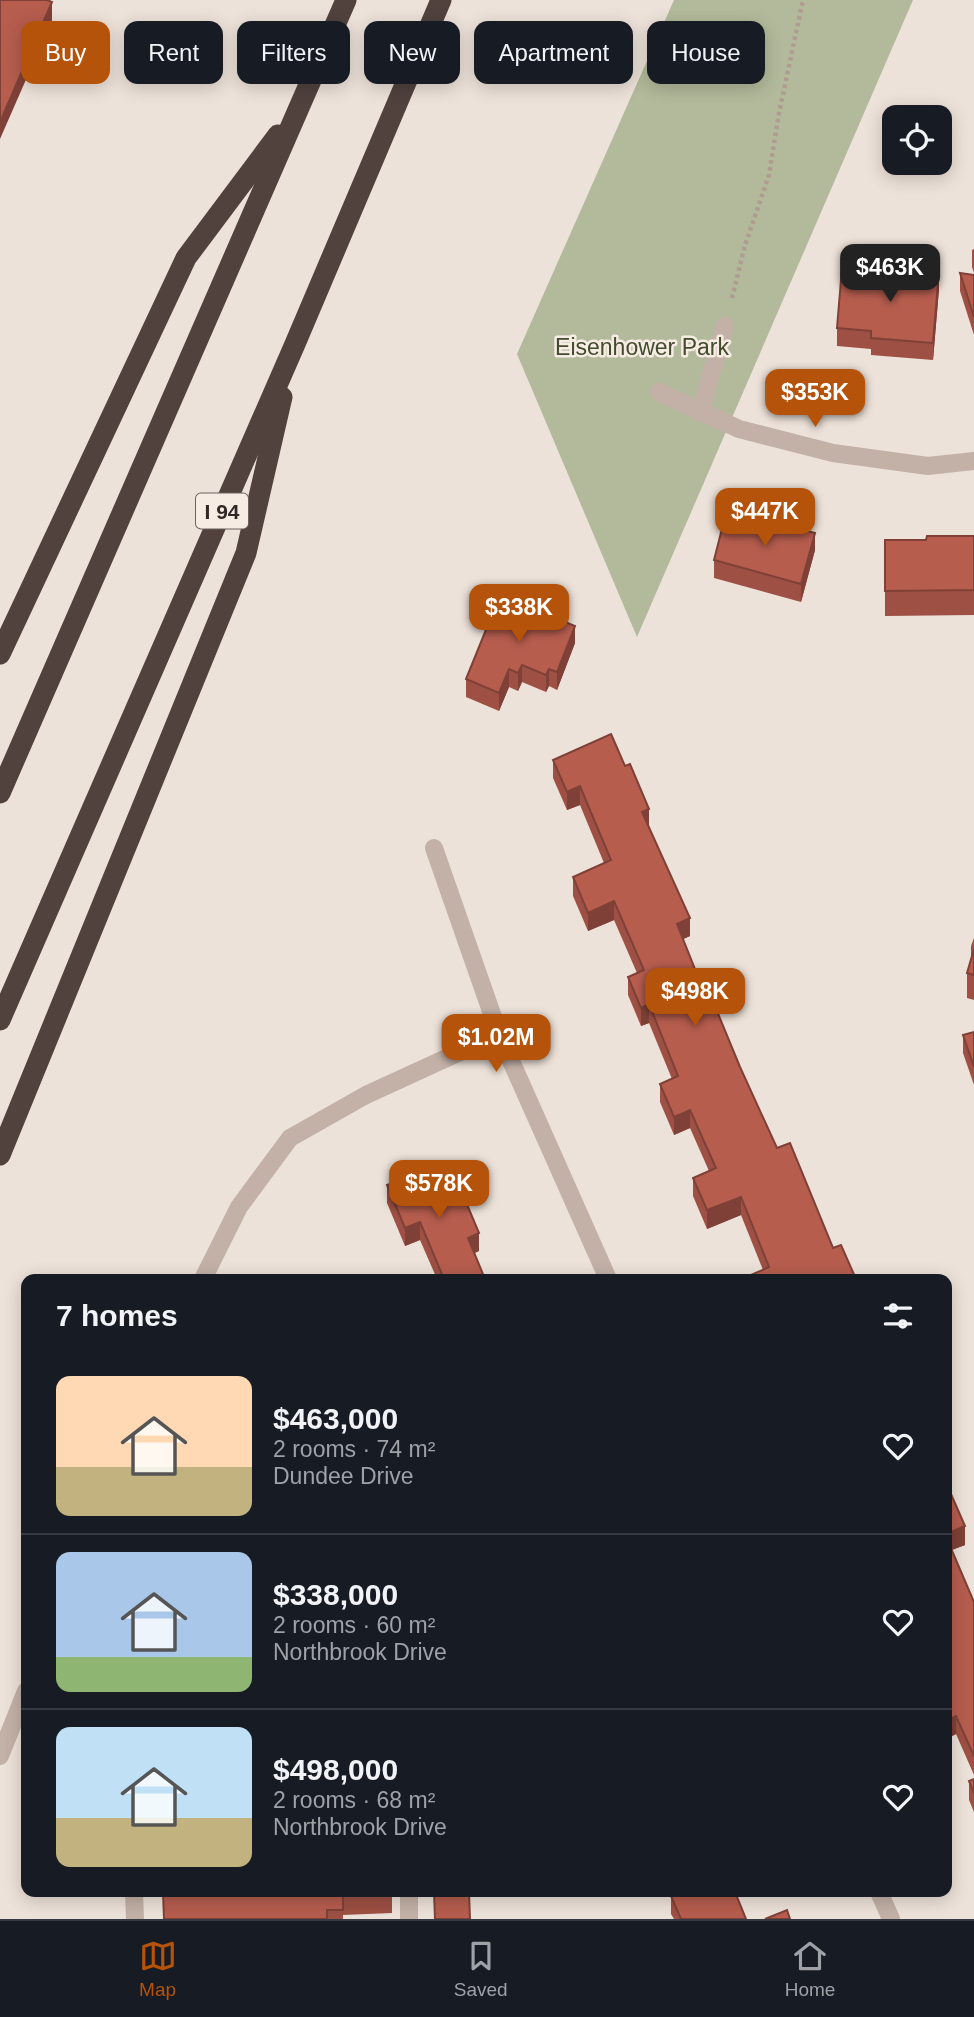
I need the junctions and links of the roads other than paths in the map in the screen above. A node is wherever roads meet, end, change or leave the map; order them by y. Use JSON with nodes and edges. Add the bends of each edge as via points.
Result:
{"nodes":[{"id":1,"x":346,"y":0,"type":"edge"},
{"id":2,"x":441,"y":0,"type":"edge"},
{"id":3,"x":300,"y":106,"type":"junction"},
{"id":4,"x":725,"y":326,"type":"road end"},
{"id":5,"x":295,"y":344,"type":"junction"},
{"id":6,"x":659,"y":392,"type":"dead end"},
{"id":7,"x":700,"y":413,"type":"junction"},
{"id":8,"x":974,"y":461,"type":"edge"},
{"id":9,"x":0,"y":654,"type":"edge"},
{"id":10,"x":0,"y":793,"type":"edge"},
{"id":11,"x":434,"y":848,"type":"dead end"},
{"id":12,"x":0,"y":1020,"type":"edge"},
{"id":13,"x":499,"y":1034,"type":"junction"},
{"id":14,"x":0,"y":1155,"type":"edge"},
{"id":15,"x":205,"y":1274,"type":"edge"},
{"id":16,"x":606,"y":1274,"type":"edge"},
{"id":17,"x":21,"y":1704,"type":"edge"},
{"id":18,"x":0,"y":1756,"type":"edge"},
{"id":19,"x":134,"y":1897,"type":"edge"},
{"id":20,"x":409,"y":1897,"type":"edge"},
{"id":21,"x":880,"y":1897,"type":"edge"},
{"id":22,"x":135,"y":1919,"type":"edge"},
{"id":23,"x":409,"y":1919,"type":"edge"},
{"id":24,"x":891,"y":1919,"type":"edge"}],
"edges":[{"from":1,"to":3,"type":"highway"},
{"from":2,"to":5,"type":"highway","number":"I 94"},
{"from":3,"to":9,"type":"highway","via":[[186,258]]},
{"from":3,"to":10,"type":"highway"},
{"from":4,"to":7,"type":"street"},
{"from":5,"to":12,"type":"highway","number":"I 94"},
{"from":5,"to":14,"type":"highway","via":[[246,553]]},
{"from":6,"to":7,"type":"street"},
{"from":7,"to":8,"type":"street","via":[[739,429],[833,453],[928,466]]},
{"from":11,"to":13,"type":"street"},
{"from":13,"to":15,"type":"street","via":[[366,1095],[290,1138],[239,1207]]},
{"from":13,"to":16,"type":"street"},
{"from":17,"to":18,"type":"street"},
{"from":19,"to":22,"type":"street"},
{"from":20,"to":23,"type":"street"},
{"from":21,"to":24,"type":"street"}]}
